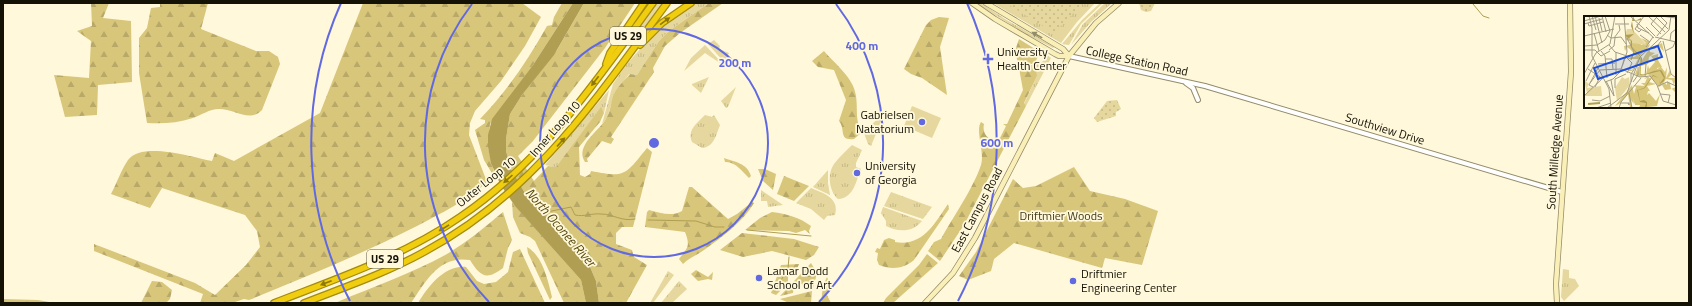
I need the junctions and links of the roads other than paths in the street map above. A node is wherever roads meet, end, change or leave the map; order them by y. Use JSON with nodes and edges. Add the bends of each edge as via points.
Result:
{"nodes":[{"id":1,"x":644,"y":3,"type":"edge"},
{"id":2,"x":653,"y":3,"type":"edge"},
{"id":3,"x":667,"y":3,"type":"edge"},
{"id":4,"x":691,"y":3,"type":"edge"},
{"id":5,"x":972,"y":3,"type":"edge"},
{"id":6,"x":986,"y":3,"type":"edge"},
{"id":7,"x":1119,"y":3,"type":"edge"},
{"id":8,"x":1570,"y":3,"type":"edge"},
{"id":9,"x":1069,"y":56,"type":"junction"},
{"id":10,"x":627,"y":58,"type":"junction"},
{"id":11,"x":604,"y":70,"type":"junction"},
{"id":12,"x":1184,"y":82,"type":"junction"},
{"id":13,"x":1202,"y":86,"type":"joint"},
{"id":14,"x":1198,"y":100,"type":"dead end"},
{"id":15,"x":1562,"y":192,"type":"junction"},
{"id":16,"x":323,"y":296,"type":"junction"},
{"id":17,"x":274,"y":303,"type":"edge"},
{"id":18,"x":304,"y":303,"type":"edge"},
{"id":19,"x":313,"y":303,"type":"edge"},
{"id":20,"x":925,"y":303,"type":"edge"},
{"id":21,"x":1557,"y":303,"type":"edge"}],
"edges":[{"from":1,"to":11,"type":"highway","via":[[610,53]]},
{"from":2,"to":11,"type":"highway","name":"Outer Loop 10","number":"US 29"},
{"from":3,"to":10,"type":"highway","name":"Inner Loop 10","number":"US 29"},
{"from":10,"to":4,"type":"highway","one_way":true,"via":[[654,30]]},
{"from":5,"to":9,"type":"main road","name":"College Station Road","via":[[1055,54]]},
{"from":9,"to":6,"type":"main road","name":"College Station Road","one_way":true,"via":[[1063,49]]},
{"from":7,"to":9,"type":"main road","name":"East Campus Road","via":[[1091,29]]},
{"from":8,"to":15,"type":"main road","name":"South Milledge Avenue","via":[[1571,72]]},
{"from":9,"to":12,"type":"street","name":"College Station Road"},
{"from":9,"to":20,"type":"main road","name":"East Campus Road","via":[[975,238],[953,273]]},
{"from":16,"to":10,"type":"highway","name":"Inner Loop 10","number":"US 29","one_way":true,"via":[[424,252],[496,205],[569,133]]},
{"from":11,"to":17,"type":"highway","name":"Outer Loop 10","number":"US 29","one_way":true,"via":[[550,139],[526,164],[459,218],[388,258]]},
{"from":12,"to":13,"type":"street","name":"College Station Road"},
{"from":12,"to":14,"type":"street","via":[[1193,88]]},
{"from":13,"to":15,"type":"street","name":"Southview Drive"},
{"from":15,"to":21,"type":"main road","name":"South Milledge Avenue"},
{"from":16,"to":18,"type":"highway","name":"Inner Loop 10","number":"US 29"},
{"from":16,"to":19,"type":"highway"}]}
